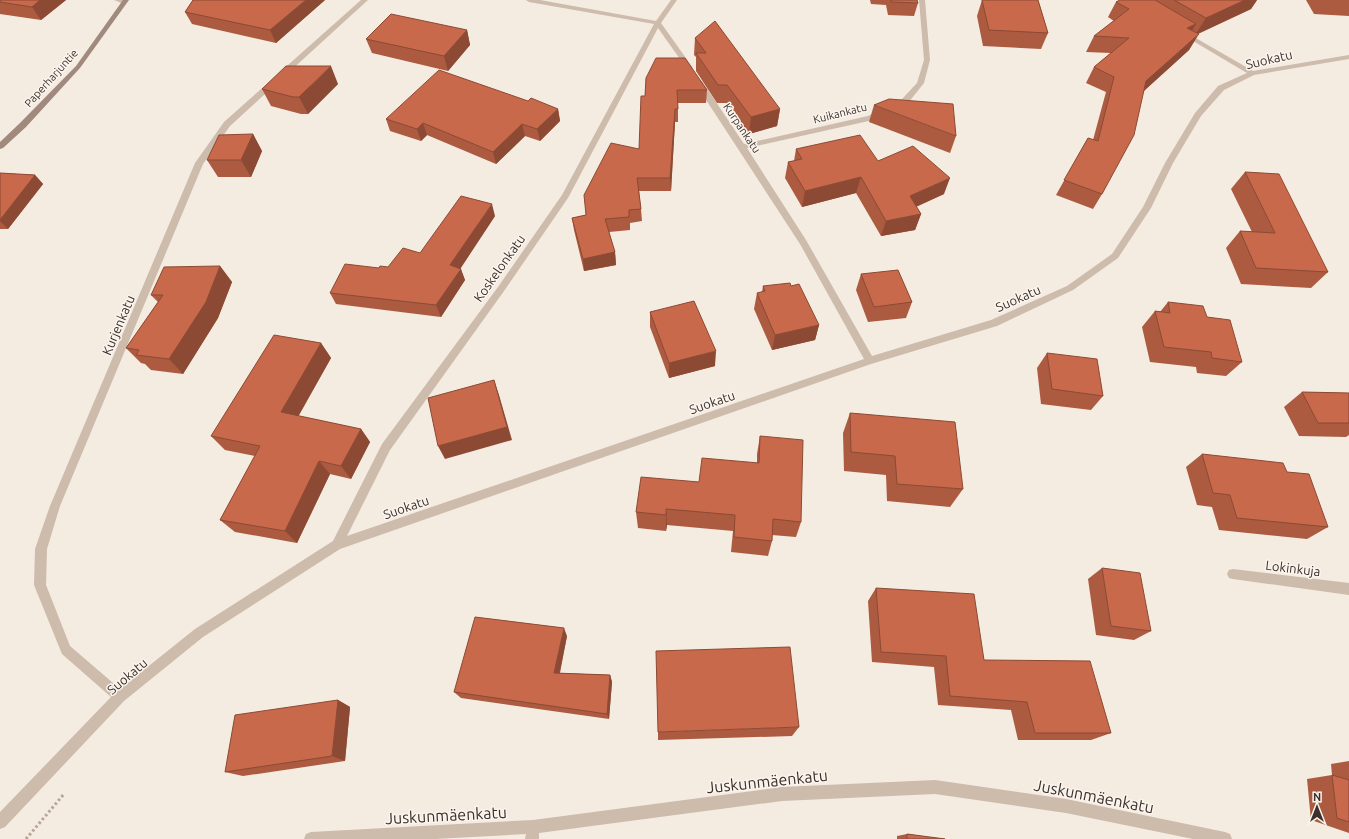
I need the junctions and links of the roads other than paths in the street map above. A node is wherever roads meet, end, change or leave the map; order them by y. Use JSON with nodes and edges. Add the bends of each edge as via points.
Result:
{"nodes":[{"id":1,"x":365,"y":0,"type":"edge"},
{"id":2,"x":529,"y":0,"type":"edge"},
{"id":3,"x":674,"y":0,"type":"edge"},
{"id":4,"x":922,"y":0,"type":"edge"},
{"id":5,"x":122,"y":1,"type":"edge"},
{"id":6,"x":658,"y":23,"type":"junction"},
{"id":7,"x":1180,"y":31,"type":"edge"},
{"id":8,"x":1349,"y":57,"type":"edge"},
{"id":9,"x":1252,"y":73,"type":"junction"},
{"id":10,"x":0,"y":146,"type":"edge"},
{"id":11,"x":742,"y":147,"type":"junction"},
{"id":12,"x":870,"y":361,"type":"junction"},
{"id":13,"x":337,"y":545,"type":"junction"},
{"id":14,"x":1233,"y":574,"type":"dead end"},
{"id":15,"x":1349,"y":589,"type":"edge"},
{"id":16,"x":120,"y":698,"type":"junction"},
{"id":17,"x":0,"y":822,"type":"edge"},
{"id":18,"x":533,"y":833,"type":"edge"},
{"id":19,"x":311,"y":839,"type":"edge"},
{"id":20,"x":1224,"y":839,"type":"edge"}],
"edges":[{"from":1,"to":16,"type":"street","name":"Kurjenkatu","via":[[227,124],[200,163],[55,506],[41,549],[40,585],[66,650]]},
{"from":2,"to":6,"type":"street"},
{"from":3,"to":6,"type":"street","name":"Koskelonkatu"},
{"from":4,"to":11,"type":"street","name":"Kuikankatu","via":[[927,60],[920,83],[905,101],[870,118]]},
{"from":5,"to":10,"type":"street","name":"Paperharjuntie","via":[[78,67]]},
{"from":6,"to":11,"type":"street","name":"Kurpankatu"},
{"from":6,"to":13,"type":"street","name":"Koskelonkatu","via":[[565,196],[386,447]]},
{"from":7,"to":9,"type":"street"},
{"from":8,"to":9,"type":"street","name":"Suokatu"},
{"from":9,"to":12,"type":"street","name":"Suokatu","via":[[1221,88],[1198,115],[1169,163],[1147,208],[1115,256],[1070,288],[994,323]]},
{"from":11,"to":12,"type":"street","name":"Kurpankatu","via":[[802,242]]},
{"from":12,"to":13,"type":"street","name":"Suokatu"},
{"from":13,"to":16,"type":"street","name":"Suokatu","via":[[199,633]]},
{"from":14,"to":15,"type":"street","name":"Lokinkuja"},
{"from":16,"to":17,"type":"street","name":"Suokatu"},
{"from":18,"to":19,"type":"street","name":"Juskunmäenkatu"},
{"from":18,"to":20,"type":"street","name":"Juskunmäenkatu","via":[[782,794],[935,787],[1066,806]]}]}
